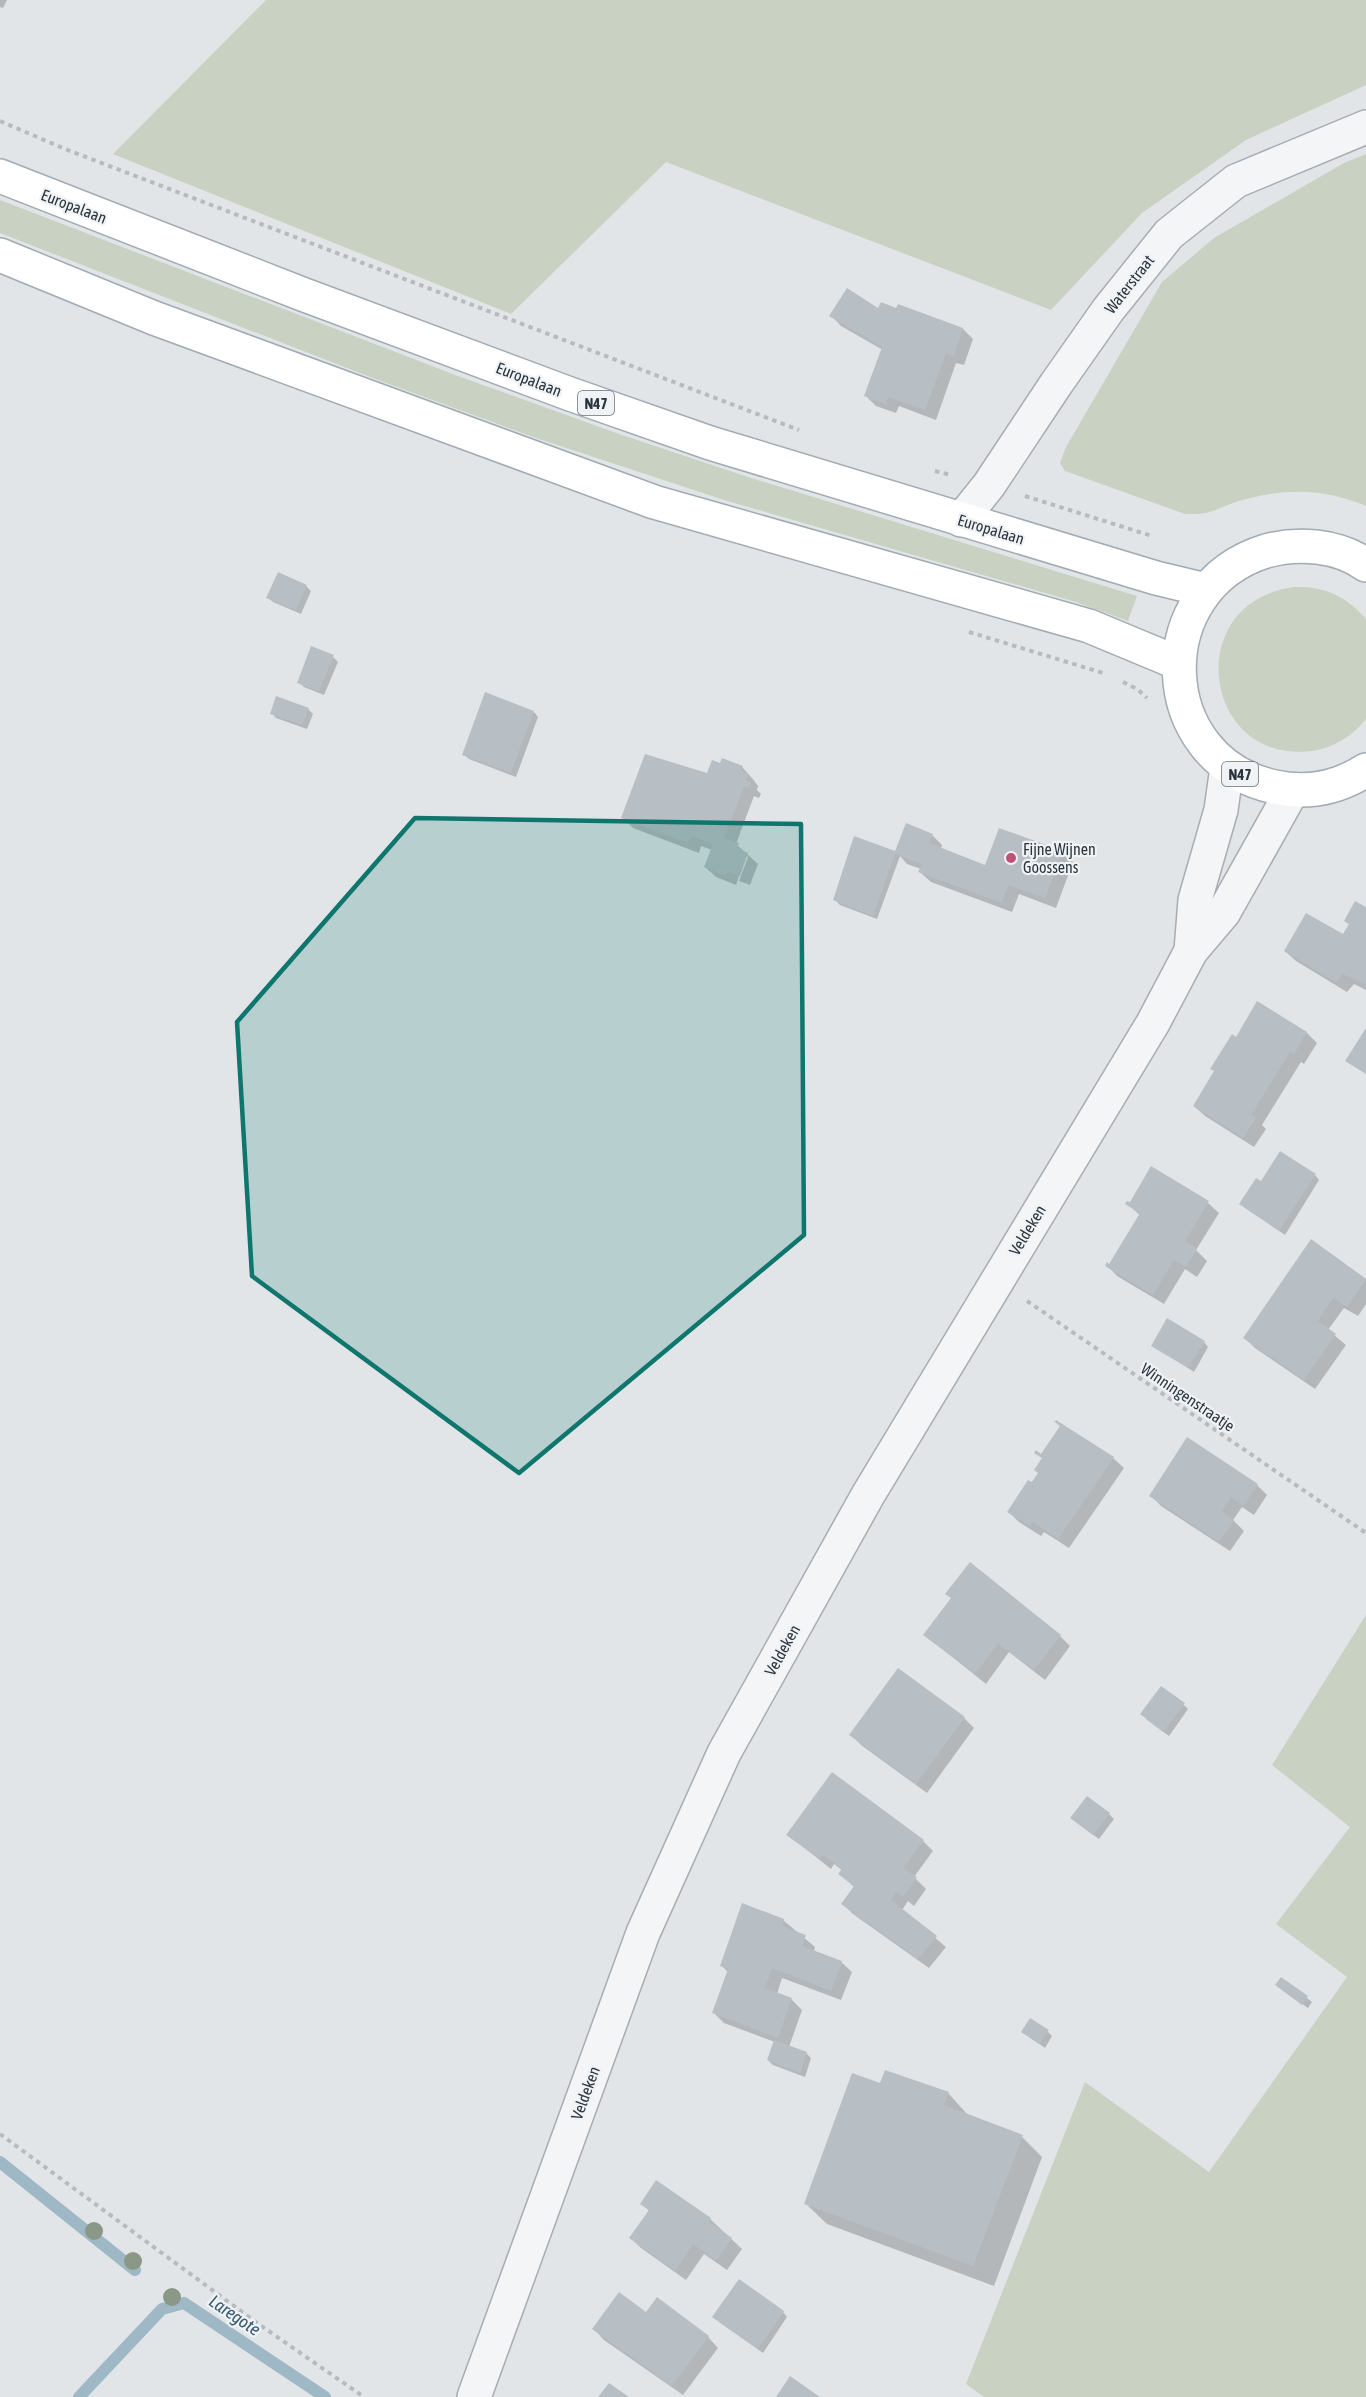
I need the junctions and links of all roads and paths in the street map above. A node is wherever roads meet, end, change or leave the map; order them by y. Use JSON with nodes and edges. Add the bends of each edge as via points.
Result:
{"nodes":[{"id":1,"x":0,"y":121,"type":"edge"},
{"id":2,"x":1366,"y":127,"type":"edge"},
{"id":3,"x":0,"y":176,"type":"edge"},
{"id":4,"x":0,"y":255,"type":"edge"},
{"id":5,"x":805,"y":432,"type":"dead end"},
{"id":6,"x":934,"y":470,"type":"dead end"},
{"id":7,"x":989,"y":484,"type":"junction"},
{"id":8,"x":961,"y":520,"type":"junction"},
{"id":9,"x":1156,"y":537,"type":"dead end"},
{"id":10,"x":1366,"y":565,"type":"edge"},
{"id":11,"x":1206,"y":590,"type":"junction"},
{"id":12,"x":1178,"y":663,"type":"junction"},
{"id":13,"x":1227,"y":767,"type":"junction"},
{"id":14,"x":1366,"y":770,"type":"edge"},
{"id":15,"x":1292,"y":791,"type":"junction"},
{"id":16,"x":1191,"y":951,"type":"junction"},
{"id":17,"x":997,"y":1281,"type":"junction"},
{"id":18,"x":1366,"y":1533,"type":"edge"},
{"id":19,"x":0,"y":2134,"type":"edge"},
{"id":20,"x":364,"y":2397,"type":"edge"},
{"id":21,"x":474,"y":2397,"type":"edge"}],
"edges":[{"from":1,"to":5,"type":"path"},
{"from":2,"to":7,"type":"street","name":"Waterstraat","via":[[1236,180],[1169,234],[1108,310]]},
{"from":3,"to":8,"type":"main road","name":"Europalaan","number":"N47","via":[[570,394],[710,443]]},
{"from":4,"to":12,"type":"main road","via":[[154,318],[654,502],[1089,626]]},
{"from":6,"to":7,"type":"path"},
{"from":7,"to":8,"type":"street","name":"Waterstraat"},
{"from":7,"to":9,"type":"path"},
{"from":8,"to":11,"type":"main road","name":"Europalaan","number":"N47"},
{"from":10,"to":11,"type":"main road","number":"N47","via":[[1334,550],[1306,545],[1278,548],[1251,556],[1227,570]]},
{"from":11,"to":12,"type":"main road","number":"N47","via":[[1182,637]]},
{"from":12,"to":13,"type":"main road","number":"N47","via":[[1181,695],[1192,725],[1209,751]]},
{"from":13,"to":15,"type":"main road","number":"N47","via":[[1262,784]]},
{"from":13,"to":16,"type":"street","name":"Veldeken","via":[[1221,810],[1195,900]]},
{"from":14,"to":15,"type":"main road","number":"N47","via":[[1352,780],[1317,790]]},
{"from":15,"to":16,"type":"street","name":"Veldeken","via":[[1224,912]]},
{"from":16,"to":17,"type":"street","name":"Veldeken","via":[[1153,1023]]},
{"from":17,"to":18,"type":"path","name":"Winningenstraatje"},
{"from":17,"to":21,"type":"street","name":"Veldeken","via":[[868,1495],[724,1753],[643,1933]]},
{"from":19,"to":20,"type":"path","via":[[257,2324]]}]}
